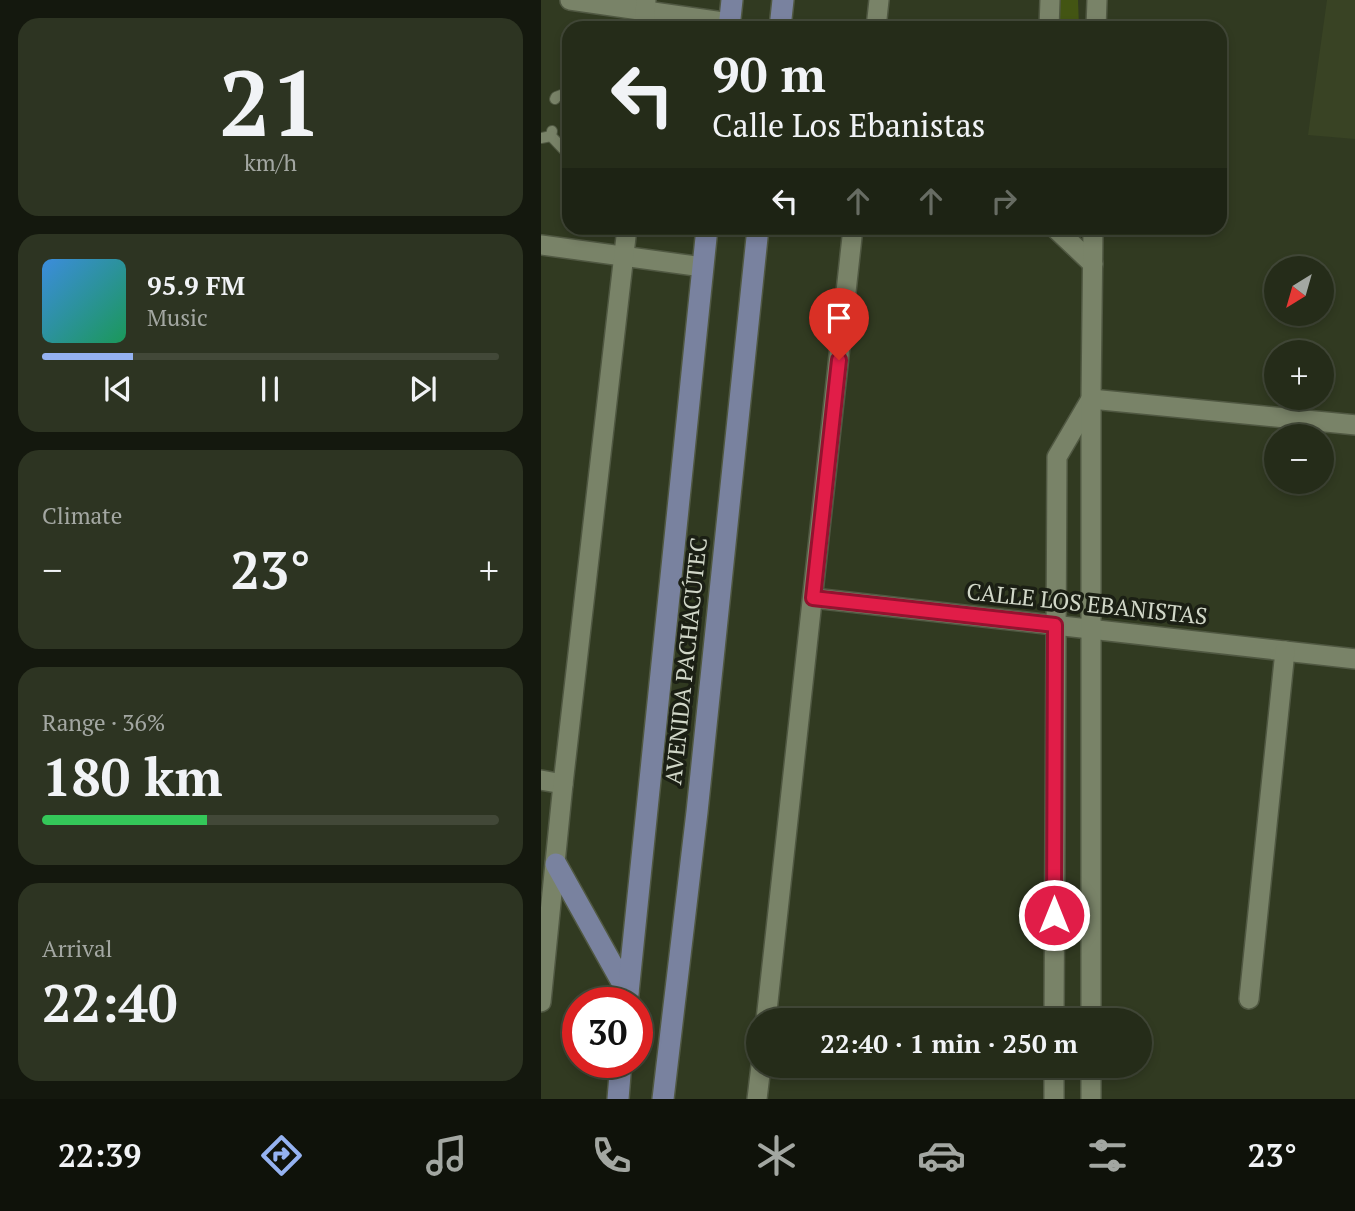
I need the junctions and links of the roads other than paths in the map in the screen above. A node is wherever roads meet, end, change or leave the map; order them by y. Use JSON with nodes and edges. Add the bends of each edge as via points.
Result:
{"nodes":[{"id":1,"x":570,"y":0,"type":"edge"},
{"id":2,"x":732,"y":0,"type":"edge"},
{"id":3,"x":783,"y":0,"type":"edge"},
{"id":4,"x":879,"y":0,"type":"edge"},
{"id":5,"x":1050,"y":0,"type":"edge"},
{"id":6,"x":1097,"y":0,"type":"edge"},
{"id":7,"x":645,"y":13,"type":"edge"},
{"id":8,"x":697,"y":21,"type":"edge"},
{"id":9,"x":730,"y":21,"type":"edge"},
{"id":10,"x":781,"y":21,"type":"edge"},
{"id":11,"x":877,"y":21,"type":"edge"},
{"id":12,"x":1050,"y":21,"type":"edge"},
{"id":13,"x":1096,"y":21,"type":"edge"},
{"id":14,"x":562,"y":95,"type":"edge"},
{"id":15,"x":556,"y":99,"type":"dead end"},
{"id":16,"x":548,"y":135,"type":"edge"},
{"id":17,"x":562,"y":148,"type":"edge"},
{"id":18,"x":626,"y":235,"type":"edge"},
{"id":19,"x":706,"y":235,"type":"edge"},
{"id":20,"x":758,"y":235,"type":"edge"},
{"id":21,"x":853,"y":235,"type":"edge"},
{"id":22,"x":1062,"y":235,"type":"edge"},
{"id":23,"x":1093,"y":235,"type":"edge"},
{"id":24,"x":541,"y":245,"type":"edge"},
{"id":25,"x":624,"y":256,"type":"junction"},
{"id":26,"x":1093,"y":264,"type":"junction"},
{"id":27,"x":703,"y":267,"type":"junction"},
{"id":28,"x":1091,"y":399,"type":"junction"},
{"id":29,"x":1355,"y":425,"type":"edge"},
{"id":30,"x":813,"y":598,"type":"junction"},
{"id":31,"x":1055,"y":625,"type":"junction"},
{"id":32,"x":1092,"y":629,"type":"junction"},
{"id":33,"x":1285,"y":651,"type":"junction"},
{"id":34,"x":1355,"y":659,"type":"edge"},
{"id":35,"x":541,"y":780,"type":"edge"},
{"id":36,"x":563,"y":784,"type":"junction"},
{"id":37,"x":556,"y":864,"type":"junction"},
{"id":38,"x":621,"y":987,"type":"edge"},
{"id":39,"x":628,"y":987,"type":"edge"},
{"id":40,"x":1249,"y":999,"type":"dead end"},
{"id":41,"x":541,"y":1002,"type":"edge"},
{"id":42,"x":767,"y":1008,"type":"edge"},
{"id":43,"x":1054,"y":1008,"type":"edge"},
{"id":44,"x":1091,"y":1008,"type":"edge"},
{"id":45,"x":620,"y":1078,"type":"edge"},
{"id":46,"x":760,"y":1078,"type":"edge"},
{"id":47,"x":1054,"y":1078,"type":"edge"},
{"id":48,"x":1091,"y":1078,"type":"edge"},
{"id":49,"x":619,"y":1099,"type":"edge"},
{"id":50,"x":663,"y":1099,"type":"edge"},
{"id":51,"x":757,"y":1099,"type":"edge"},
{"id":52,"x":1054,"y":1099,"type":"edge"},
{"id":53,"x":1091,"y":1099,"type":"edge"}],
"edges":[{"from":1,"to":7,"type":"street"},
{"from":2,"to":9,"type":"main road"},
{"from":3,"to":10,"type":"main road"},
{"from":4,"to":11,"type":"street"},
{"from":5,"to":12,"type":"street"},
{"from":6,"to":13,"type":"street"},
{"from":7,"to":8,"type":"street"},
{"from":14,"to":15,"type":"lane"},
{"from":16,"to":17,"type":"lane"},
{"from":18,"to":25,"type":"street"},
{"from":19,"to":27,"type":"main road","name":"AVENIDA PACHACÚTEC"},
{"from":20,"to":50,"type":"main road","name":"AVENIDA PACHACÚTEC"},
{"from":21,"to":30,"type":"street"},
{"from":22,"to":26,"type":"street"},
{"from":23,"to":26,"type":"street"},
{"from":24,"to":25,"type":"street"},
{"from":25,"to":27,"type":"street"},
{"from":25,"to":36,"type":"street"},
{"from":26,"to":28,"type":"street"},
{"from":27,"to":39,"type":"main road","name":"AVENIDA PACHACÚTEC"},
{"from":28,"to":29,"type":"street"},
{"from":28,"to":31,"type":"street","via":[[1057,457]]},
{"from":28,"to":32,"type":"street"},
{"from":30,"to":31,"type":"street","name":"CALLE LOS EBANISTAS"},
{"from":30,"to":42,"type":"street"},
{"from":31,"to":32,"type":"street","name":"CALLE LOS EBANISTAS"},
{"from":31,"to":43,"type":"street"},
{"from":32,"to":33,"type":"street","name":"CALLE LOS EBANISTAS"},
{"from":32,"to":44,"type":"street"},
{"from":33,"to":34,"type":"street","name":"CALLE LOS EBANISTAS"},
{"from":33,"to":40,"type":"street"},
{"from":35,"to":36,"type":"street"},
{"from":36,"to":37,"type":"street"},
{"from":37,"to":38,"type":"main road"},
{"from":37,"to":41,"type":"street"},
{"from":45,"to":49,"type":"main road"},
{"from":46,"to":51,"type":"street"},
{"from":47,"to":52,"type":"street"},
{"from":48,"to":53,"type":"street"}]}
